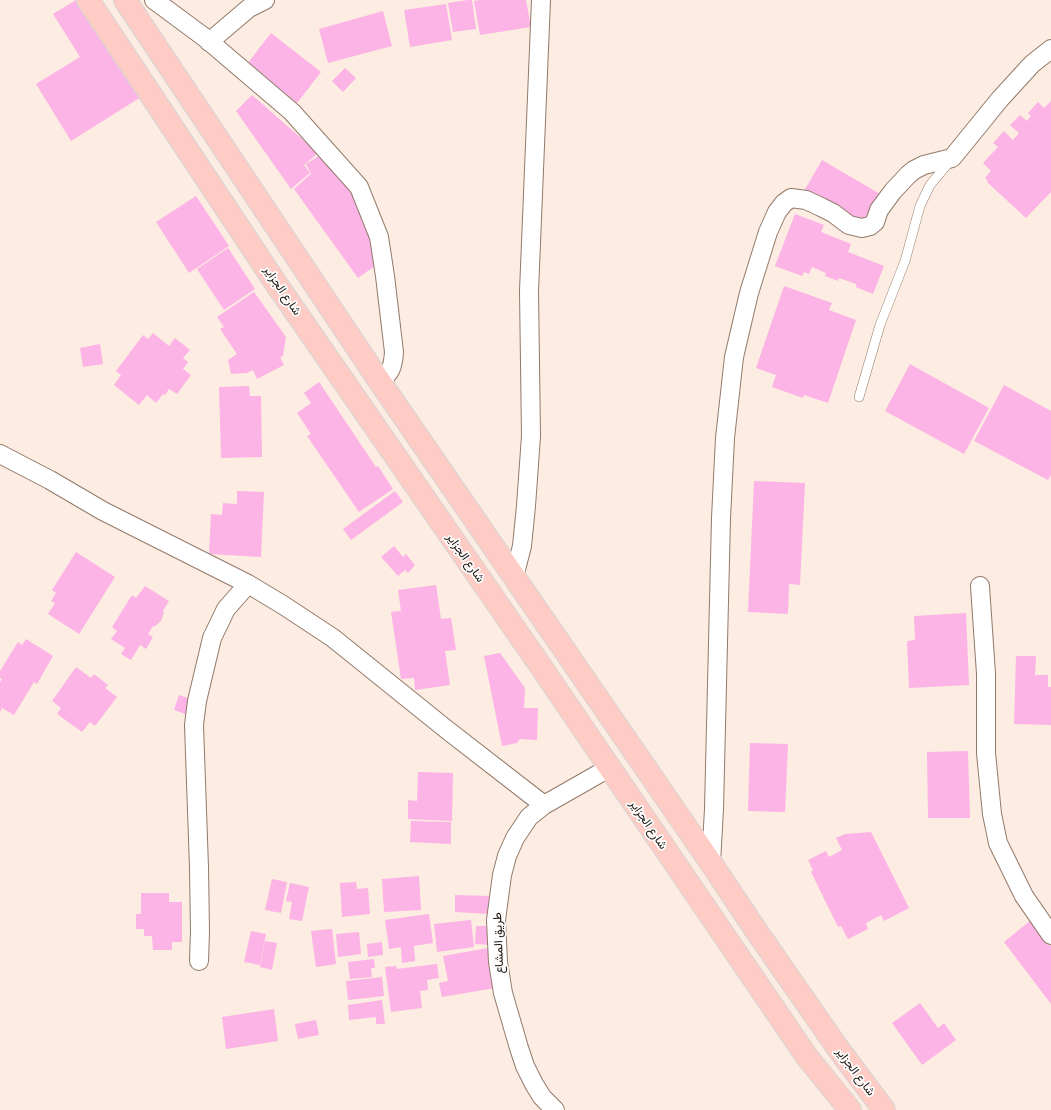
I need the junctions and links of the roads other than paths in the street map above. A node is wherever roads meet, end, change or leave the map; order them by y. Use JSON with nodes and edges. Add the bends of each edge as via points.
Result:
{"nodes":[{"id":1,"x":88,"y":0,"type":"edge"},
{"id":2,"x":125,"y":0,"type":"edge"},
{"id":3,"x":154,"y":0,"type":"edge"},
{"id":4,"x":265,"y":0,"type":"edge"},
{"id":5,"x":540,"y":0,"type":"edge"},
{"id":6,"x":209,"y":42,"type":"junction"},
{"id":7,"x":1051,"y":49,"type":"edge"},
{"id":8,"x":952,"y":158,"type":"junction"},
{"id":9,"x":380,"y":382,"type":"junction"},
{"id":10,"x":859,"y":397,"type":"dead end"},
{"id":11,"x":0,"y":454,"type":"edge"},
{"id":12,"x":514,"y":577,"type":"junction"},
{"id":13,"x":248,"y":584,"type":"junction"},
{"id":14,"x":980,"y":586,"type":"dead end"},
{"id":15,"x":609,"y":768,"type":"junction"},
{"id":16,"x":544,"y":805,"type":"junction"},
{"id":17,"x":711,"y":862,"type":"junction"},
{"id":18,"x":1051,"y":935,"type":"edge"},
{"id":19,"x":198,"y":961,"type":"dead end"},
{"id":20,"x":555,"y":1110,"type":"edge"},
{"id":21,"x":850,"y":1110,"type":"edge"},
{"id":22,"x":884,"y":1110,"type":"edge"}],
"edges":[{"from":1,"to":15,"type":"main road","name":"شارع الجزاير","via":[[277,285]]},
{"from":2,"to":9,"type":"main road","name":"شارع الجزاير"},
{"from":3,"to":6,"type":"street"},
{"from":4,"to":6,"type":"street","via":[[249,8]]},
{"from":5,"to":12,"type":"street","via":[[529,291],[531,436],[526,514],[522,546]]},
{"from":6,"to":9,"type":"street","via":[[292,112],[359,187],[379,237],[386,276],[394,352],[390,373]]},
{"from":7,"to":8,"type":"street","via":[[1032,64],[1000,99]]},
{"from":8,"to":10,"type":"lane","via":[[930,185],[920,206],[905,261],[880,326]]},
{"from":8,"to":17,"type":"street","via":[[924,165],[908,175],[892,191],[879,210],[875,222],[867,228],[849,225],[833,213],[806,200],[791,198],[777,212],[768,232],[734,357],[726,424]]},
{"from":9,"to":12,"type":"main road","name":"شارع الجزاير"},
{"from":11,"to":13,"type":"street","via":[[103,511]]},
{"from":12,"to":17,"type":"main road","name":"شارع الجزاير"},
{"from":13,"to":16,"type":"street","via":[[333,638]]},
{"from":13,"to":19,"type":"street","via":[[226,610],[212,638],[197,701],[194,725],[200,883]]},
{"from":14,"to":18,"type":"street","via":[[986,668],[986,753],[992,814],[998,843],[1024,896]]},
{"from":15,"to":16,"type":"street","name":"طريق المشاع"},
{"from":15,"to":21,"type":"main road","name":"شارع الجزاير","via":[[807,1057]]},
{"from":16,"to":20,"type":"street","name":"طريق المشاع","via":[[529,817],[507,856],[496,920],[497,948],[503,993],[519,1048],[534,1084]]},
{"from":17,"to":22,"type":"main road","name":"شارع الجزاير","via":[[837,1048]]}]}
